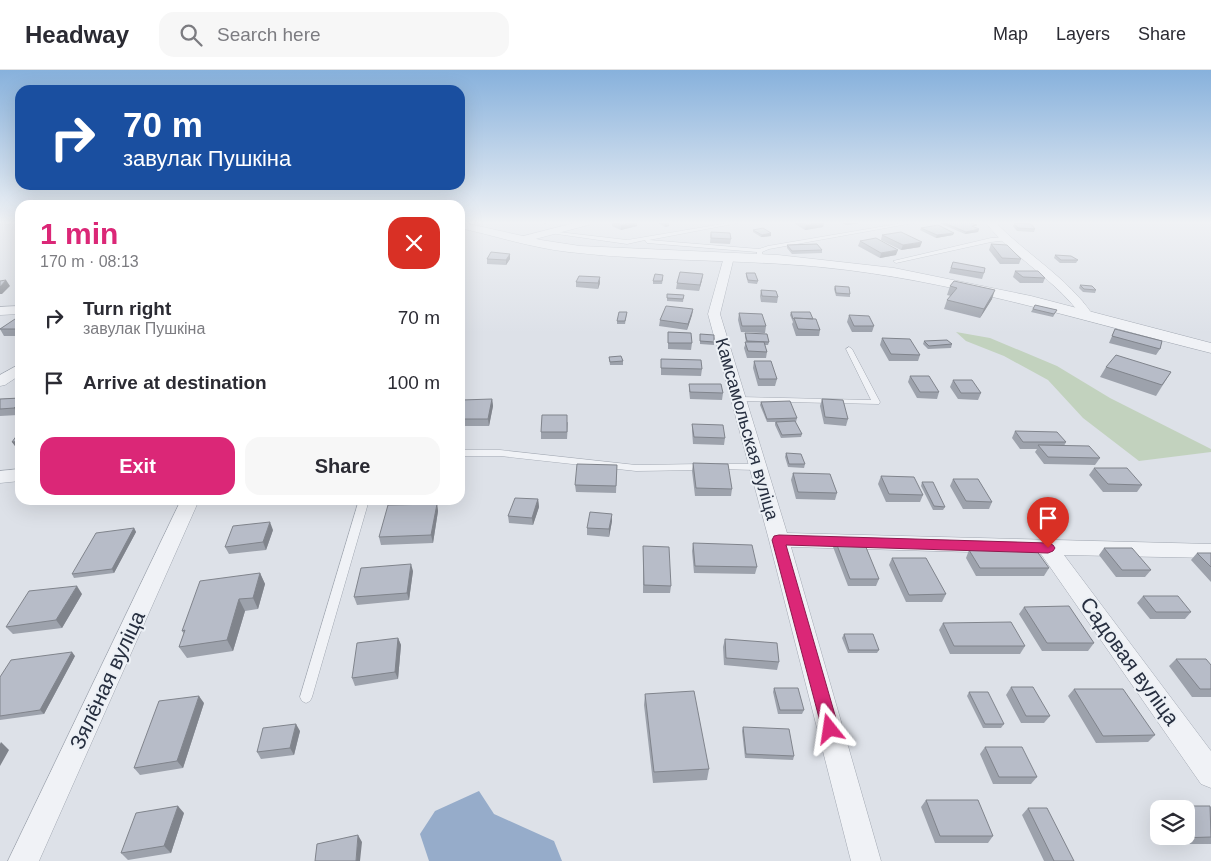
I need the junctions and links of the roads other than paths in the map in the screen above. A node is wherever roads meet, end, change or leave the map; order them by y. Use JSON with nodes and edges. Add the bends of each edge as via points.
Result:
{"nodes":[{"id":1,"x":728,"y":259,"type":"edge"},
{"id":2,"x":795,"y":259,"type":"edge"},
{"id":3,"x":905,"y":259,"type":"edge"},
{"id":4,"x":1029,"y":259,"type":"edge"},
{"id":5,"x":896,"y":261,"type":"dead end"},
{"id":6,"x":15,"y":310,"type":"edge"},
{"id":7,"x":0,"y":312,"type":"edge"},
{"id":8,"x":1087,"y":315,"type":"junction"},
{"id":9,"x":1211,"y":348,"type":"edge"},
{"id":10,"x":849,"y":349,"type":"dead end"},
{"id":11,"x":15,"y":372,"type":"edge"},
{"id":12,"x":0,"y":382,"type":"edge"},
{"id":13,"x":738,"y":399,"type":"junction"},
{"id":14,"x":465,"y":453,"type":"edge"},
{"id":15,"x":758,"y":467,"type":"junction"},
{"id":16,"x":15,"y":476,"type":"edge"},
{"id":17,"x":0,"y":477,"type":"edge"},
{"id":18,"x":188,"y":505,"type":"edge"},
{"id":19,"x":363,"y":505,"type":"edge"},
{"id":20,"x":779,"y":540,"type":"junction"},
{"id":21,"x":1048,"y":548,"type":"junction"},
{"id":22,"x":1211,"y":551,"type":"edge"},
{"id":23,"x":306,"y":697,"type":"dead end"},
{"id":24,"x":1211,"y":774,"type":"edge"},
{"id":25,"x":23,"y":861,"type":"edge"},
{"id":26,"x":866,"y":861,"type":"edge"}],
"edges":[{"from":1,"to":13,"type":"street","name":"Камсамольская вуліца","via":[[714,314]]},
{"from":2,"to":8,"type":"street","via":[[964,285]]},
{"from":3,"to":5,"type":"lane"},
{"from":4,"to":8,"type":"street","via":[[1078,302]]},
{"from":6,"to":7,"type":"street"},
{"from":8,"to":9,"type":"street"},
{"from":10,"to":13,"type":"lane","via":[[876,402]]},
{"from":11,"to":12,"type":"street"},
{"from":13,"to":15,"type":"street","name":"Камсамольская вуліца"},
{"from":14,"to":15,"type":"lane","via":[[500,453],[636,468]]},
{"from":15,"to":20,"type":"street","name":"Камсамольская вуліца"},
{"from":16,"to":17,"type":"street"},
{"from":18,"to":25,"type":"street","name":"Зялёная вуліца"},
{"from":19,"to":23,"type":"lane"},
{"from":20,"to":21,"type":"street"},
{"from":20,"to":26,"type":"street","name":"Камсамольская вуліца"},
{"from":21,"to":22,"type":"street"},
{"from":21,"to":24,"type":"street","name":"Садовая вуліца"}]}
